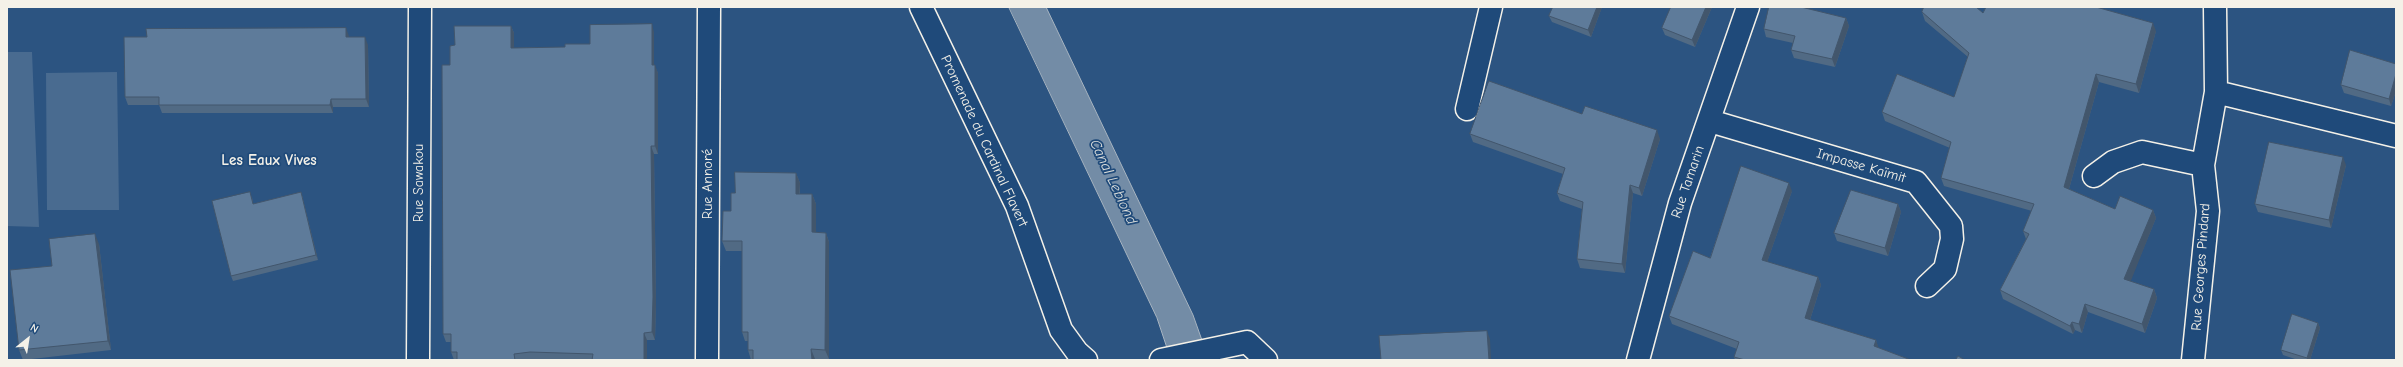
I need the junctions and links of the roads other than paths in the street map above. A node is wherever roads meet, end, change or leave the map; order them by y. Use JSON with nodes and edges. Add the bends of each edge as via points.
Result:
{"nodes":[{"id":1,"x":420,"y":7,"type":"edge"},
{"id":2,"x":709,"y":7,"type":"edge"},
{"id":3,"x":921,"y":7,"type":"edge"},
{"id":4,"x":1491,"y":7,"type":"edge"},
{"id":5,"x":1748,"y":7,"type":"edge"},
{"id":6,"x":2215,"y":7,"type":"edge"},
{"id":7,"x":2216,"y":92,"type":"junction"},
{"id":8,"x":1468,"y":108,"type":"dead end"},
{"id":9,"x":1710,"y":121,"type":"junction"},
{"id":10,"x":2396,"y":136,"type":"edge"},
{"id":11,"x":2203,"y":165,"type":"junction"},
{"id":12,"x":2094,"y":176,"type":"dead end"},
{"id":13,"x":1927,"y":286,"type":"dead end"},
{"id":14,"x":418,"y":360,"type":"edge"},
{"id":15,"x":707,"y":360,"type":"edge"},
{"id":16,"x":1086,"y":360,"type":"edge"},
{"id":17,"x":1161,"y":360,"type":"edge"},
{"id":18,"x":1266,"y":360,"type":"edge"},
{"id":19,"x":1638,"y":360,"type":"edge"},
{"id":20,"x":2193,"y":360,"type":"edge"}],
"edges":[{"from":1,"to":14,"type":"street","name":"Rue Sawakou"},
{"from":2,"to":15,"type":"street","name":"Rue Annoré"},
{"from":3,"to":16,"type":"street","name":"Promenade du Cardinal Flavert","via":[[1017,206],[1061,330]]},
{"from":4,"to":8,"type":"street"},
{"from":5,"to":9,"type":"street","name":"Rue Tamarin"},
{"from":6,"to":7,"type":"street","name":"Rue Georges Pindard"},
{"from":7,"to":10,"type":"street"},
{"from":7,"to":11,"type":"street","name":"Rue Georges Pindard"},
{"from":9,"to":13,"type":"street","name":"Impasse Kaïmit","via":[[1916,182],[1951,226],[1952,239],[1944,269]]},
{"from":9,"to":19,"type":"street","name":"Rue Tamarin","via":[[1680,203]]},
{"from":11,"to":12,"type":"street","via":[[2142,152],[2113,162]]},
{"from":11,"to":20,"type":"street","name":"Rue Georges Pindard","via":[[2208,211]]},
{"from":17,"to":18,"type":"street","via":[[1247,342]]}]}
